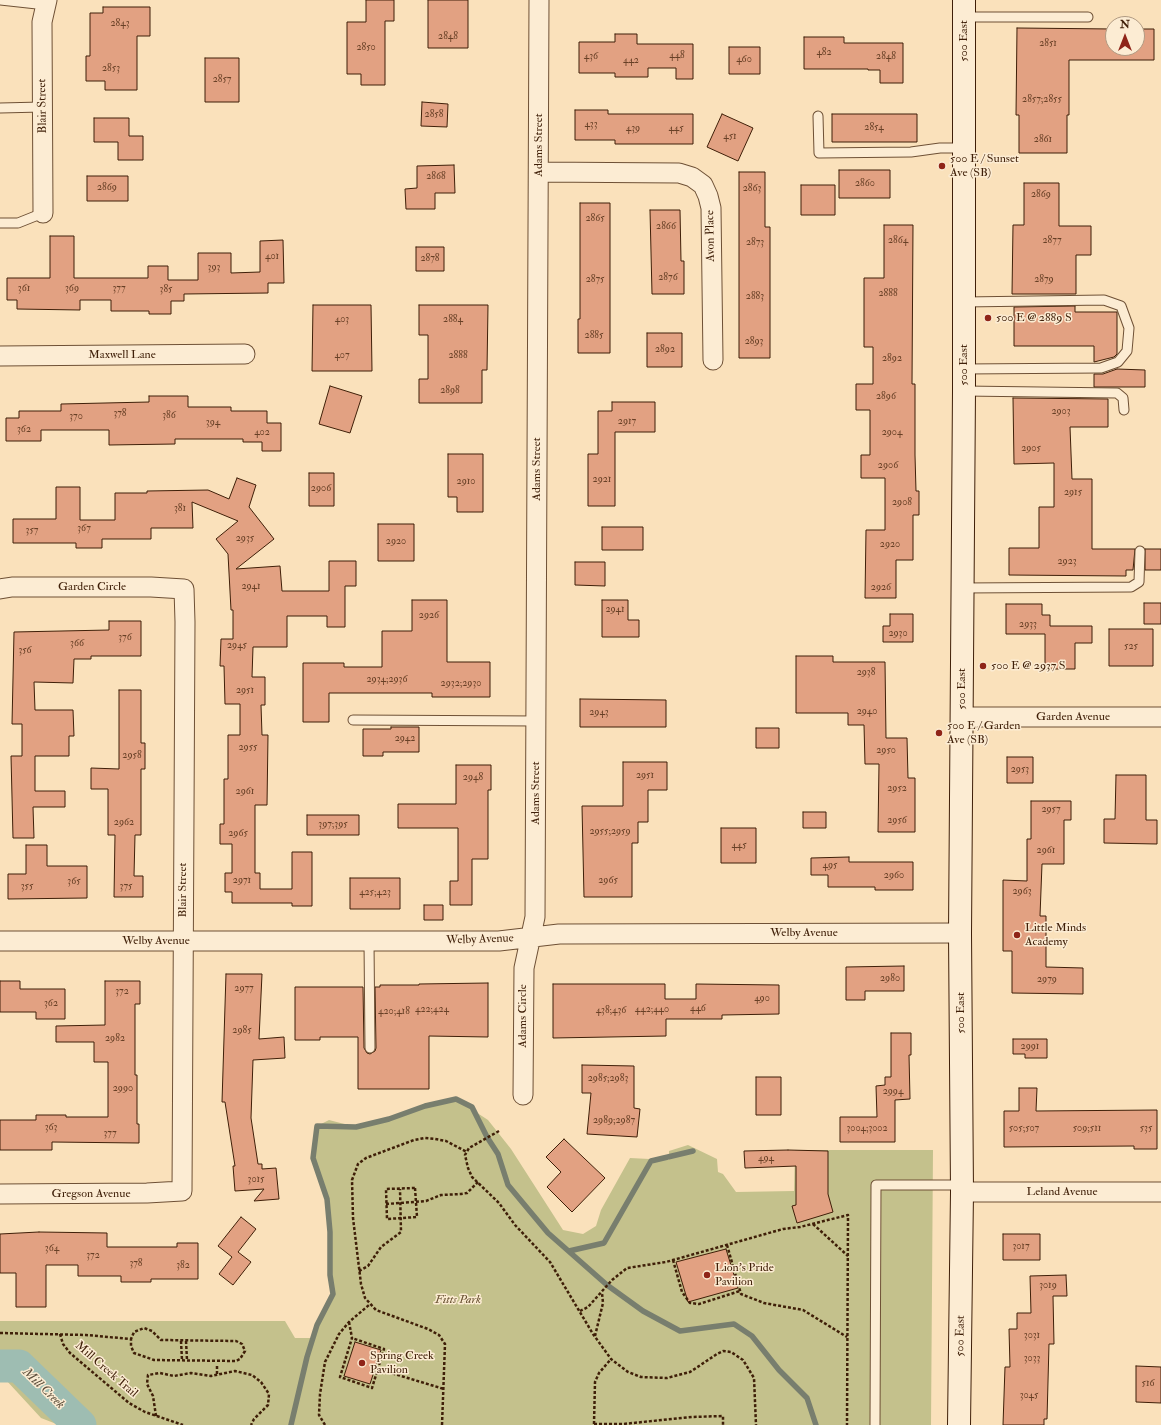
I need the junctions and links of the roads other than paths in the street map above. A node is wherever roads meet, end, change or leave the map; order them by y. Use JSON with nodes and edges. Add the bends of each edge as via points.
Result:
{"nodes":[{"id":1,"x":0,"y":0,"type":"edge"},
{"id":2,"x":539,"y":0,"type":"edge"},
{"id":3,"x":46,"y":3,"type":"edge"},
{"id":4,"x":964,"y":9,"type":"edge"},
{"id":5,"x":1088,"y":17,"type":"dead end"},
{"id":6,"x":42,"y":107,"type":"junction"},
{"id":7,"x":0,"y":108,"type":"edge"},
{"id":8,"x":818,"y":116,"type":"dead end"},
{"id":9,"x":964,"y":148,"type":"junction"},
{"id":10,"x":539,"y":172,"type":"junction"},
{"id":11,"x":43,"y":213,"type":"joint"},
{"id":12,"x":0,"y":223,"type":"edge"},
{"id":13,"x":964,"y":302,"type":"junction"},
{"id":14,"x":245,"y":354,"type":"dead end"},
{"id":15,"x":0,"y":356,"type":"edge"},
{"id":16,"x":713,"y":360,"type":"dead end"},
{"id":17,"x":964,"y":369,"type":"junction"},
{"id":18,"x":964,"y":391,"type":"junction"},
{"id":19,"x":1124,"y":410,"type":"dead end"},
{"id":20,"x":1140,"y":551,"type":"dead end"},
{"id":21,"x":962,"y":588,"type":"junction"},
{"id":22,"x":0,"y":589,"type":"edge"},
{"id":23,"x":184,"y":590,"type":"joint"},
{"id":24,"x":962,"y":717,"type":"junction"},
{"id":25,"x":1161,"y":717,"type":"edge"},
{"id":26,"x":353,"y":720,"type":"dead end"},
{"id":27,"x":537,"y":721,"type":"junction"},
{"id":28,"x":960,"y":933,"type":"junction"},
{"id":29,"x":530,"y":938,"type":"junction"},
{"id":30,"x":0,"y":941,"type":"edge"},
{"id":31,"x":183,"y":941,"type":"junction"},
{"id":32,"x":369,"y":942,"type":"junction"},
{"id":33,"x":370,"y":1048,"type":"dead end"},
{"id":34,"x":523,"y":1095,"type":"dead end"},
{"id":35,"x":962,"y":1189,"type":"junction"},
{"id":36,"x":182,"y":1191,"type":"joint"},
{"id":37,"x":1161,"y":1192,"type":"edge"},
{"id":38,"x":0,"y":1194,"type":"edge"},
{"id":39,"x":875,"y":1425,"type":"edge"},
{"id":40,"x":959,"y":1425,"type":"edge"}],
"edges":[{"from":1,"to":3,"type":"lane"},
{"from":2,"to":10,"type":"street","name":"Adams Street"},
{"from":3,"to":6,"type":"street","name":"Blair Street","via":[[42,22]]},
{"from":4,"to":5,"type":"lane"},
{"from":4,"to":9,"type":"street","name":"500 East"},
{"from":6,"to":7,"type":"lane"},
{"from":6,"to":11,"type":"street","name":"Blair Street"},
{"from":8,"to":9,"type":"lane","via":[[819,153],[910,152]]},
{"from":9,"to":13,"type":"street","name":"500 East"},
{"from":10,"to":16,"type":"street","name":"Avon Place","via":[[679,173],[692,177],[702,185],[711,208]]},
{"from":10,"to":27,"type":"street","name":"Adams Street"},
{"from":11,"to":12,"type":"lane","via":[[18,223]]},
{"from":13,"to":17,"type":"street","name":"500 East"},
{"from":13,"to":17,"type":"lane","via":[[1104,300],[1121,306],[1129,328],[1127,351],[1118,362],[1101,368]]},
{"from":14,"to":15,"type":"street","name":"Maxwell Lane"},
{"from":17,"to":18,"type":"street","name":"500 East"},
{"from":18,"to":19,"type":"lane","via":[[1117,394],[1123,398]]},
{"from":18,"to":21,"type":"street","name":"500 East"},
{"from":20,"to":21,"type":"lane","via":[[1139,582],[1131,587]]},
{"from":21,"to":24,"type":"street","name":"500 East"},
{"from":22,"to":23,"type":"street","name":"Garden Circle","via":[[151,587]]},
{"from":23,"to":31,"type":"street","name":"Blair Street"},
{"from":24,"to":25,"type":"street","name":"Garden Avenue"},
{"from":24,"to":28,"type":"street","name":"500 East"},
{"from":26,"to":27,"type":"lane"},
{"from":27,"to":29,"type":"street","name":"Adams Street","via":[[535,917]]},
{"from":28,"to":29,"type":"street","name":"Welby Avenue","via":[[559,934]]},
{"from":28,"to":35,"type":"street","name":"500 East"},
{"from":29,"to":32,"type":"street","name":"Welby Avenue","via":[[498,941]]},
{"from":29,"to":34,"type":"street","name":"Adams Circle","via":[[524,968]]},
{"from":30,"to":31,"type":"street","name":"Welby Avenue"},
{"from":31,"to":32,"type":"street","name":"Welby Avenue"},
{"from":31,"to":36,"type":"street","name":"Blair Street"},
{"from":32,"to":33,"type":"lane"},
{"from":35,"to":37,"type":"street","name":"Leland Avenue"},
{"from":35,"to":39,"type":"lane","via":[[876,1185]]},
{"from":35,"to":40,"type":"street","name":"500 East"},
{"from":36,"to":38,"type":"street","name":"Gregson Avenue"}]}
